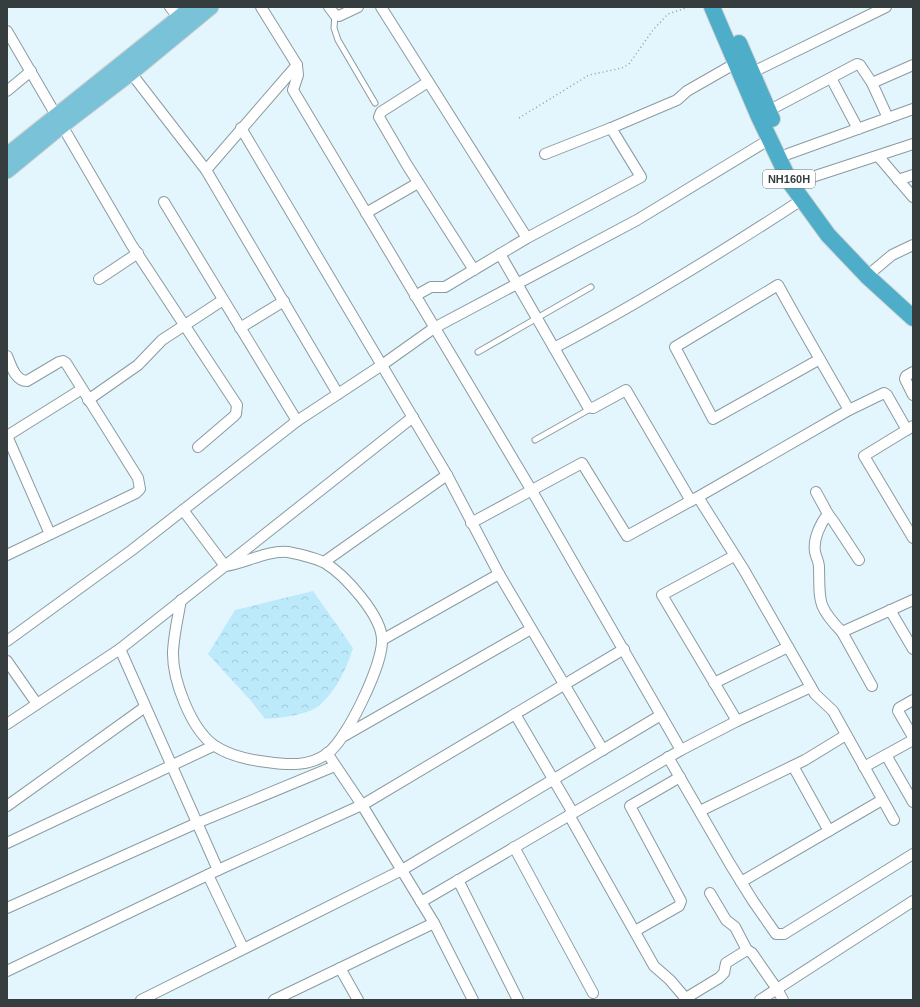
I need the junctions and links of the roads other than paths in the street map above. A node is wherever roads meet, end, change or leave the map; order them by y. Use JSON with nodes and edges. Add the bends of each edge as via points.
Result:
{"nodes":[{"id":1,"x":192,"y":7,"type":"edge"},
{"id":2,"x":211,"y":7,"type":"edge"},
{"id":3,"x":262,"y":7,"type":"edge"},
{"id":4,"x":358,"y":7,"type":"edge"},
{"id":5,"x":381,"y":7,"type":"edge"},
{"id":6,"x":712,"y":7,"type":"edge"},
{"id":7,"x":723,"y":7,"type":"edge"},
{"id":8,"x":886,"y":7,"type":"edge"},
{"id":9,"x":332,"y":11,"type":"edge"},
{"id":10,"x":175,"y":12,"type":"edge"},
{"id":11,"x":7,"y":31,"type":"edge"},
{"id":12,"x":10,"y":43,"type":"edge"},
{"id":13,"x":736,"y":63,"type":"junction"},
{"id":14,"x":298,"y":64,"type":"junction"},
{"id":15,"x":913,"y":65,"type":"edge"},
{"id":16,"x":31,"y":71,"type":"junction"},
{"id":17,"x":131,"y":74,"type":"junction"},
{"id":18,"x":747,"y":75,"type":"junction"},
{"id":19,"x":831,"y":78,"type":"junction"},
{"id":20,"x":428,"y":82,"type":"junction"},
{"id":21,"x":872,"y":83,"type":"junction"},
{"id":22,"x":7,"y":91,"type":"edge"},
{"id":23,"x":375,"y":102,"type":"dead end"},
{"id":24,"x":768,"y":110,"type":"junction"},
{"id":25,"x":913,"y":110,"type":"edge"},
{"id":26,"x":888,"y":118,"type":"junction"},
{"id":27,"x":60,"y":120,"type":"junction"},
{"id":28,"x":241,"y":128,"type":"junction"},
{"id":29,"x":611,"y":128,"type":"junction"},
{"id":30,"x":858,"y":129,"type":"junction"},
{"id":31,"x":770,"y":140,"type":"junction"},
{"id":32,"x":913,"y":144,"type":"edge"},
{"id":33,"x":544,"y":154,"type":"dead end"},
{"id":34,"x":788,"y":154,"type":"junction"},
{"id":35,"x":7,"y":155,"type":"edge"},
{"id":36,"x":878,"y":156,"type":"junction"},
{"id":37,"x":206,"y":170,"type":"junction"},
{"id":38,"x":7,"y":172,"type":"edge"},
{"id":39,"x":913,"y":175,"type":"edge"},
{"id":40,"x":898,"y":180,"type":"junction"},
{"id":41,"x":800,"y":181,"type":"junction"},
{"id":42,"x":418,"y":182,"type":"junction"},
{"id":43,"x":913,"y":197,"type":"edge"},
{"id":44,"x":803,"y":199,"type":"junction"},
{"id":45,"x":164,"y":202,"type":"dead end"},
{"id":46,"x":366,"y":214,"type":"junction"},
{"id":47,"x":527,"y":238,"type":"junction"},
{"id":48,"x":913,"y":245,"type":"edge"},
{"id":49,"x":138,"y":254,"type":"junction"},
{"id":50,"x":500,"y":254,"type":"junction"},
{"id":51,"x":474,"y":270,"type":"junction"},
{"id":52,"x":871,"y":273,"type":"junction"},
{"id":53,"x":99,"y":279,"type":"dead end"},
{"id":54,"x":517,"y":284,"type":"junction"},
{"id":55,"x":590,"y":286,"type":"dead end"},
{"id":56,"x":415,"y":296,"type":"junction"},
{"id":57,"x":223,"y":300,"type":"junction"},
{"id":58,"x":284,"y":301,"type":"junction"},
{"id":59,"x":913,"y":305,"type":"edge"},
{"id":60,"x":536,"y":317,"type":"junction"},
{"id":61,"x":913,"y":318,"type":"edge"},
{"id":62,"x":185,"y":325,"type":"junction"},
{"id":63,"x":240,"y":328,"type":"junction"},
{"id":64,"x":434,"y":328,"type":"junction"},
{"id":65,"x":554,"y":348,"type":"junction"},
{"id":66,"x":478,"y":352,"type":"dead end"},
{"id":67,"x":7,"y":356,"type":"edge"},
{"id":68,"x":820,"y":359,"type":"junction"},
{"id":69,"x":382,"y":365,"type":"junction"},
{"id":70,"x":913,"y":372,"type":"edge"},
{"id":71,"x":82,"y":389,"type":"junction"},
{"id":72,"x":338,"y":394,"type":"junction"},
{"id":73,"x":913,"y":395,"type":"edge"},
{"id":74,"x":88,"y":400,"type":"junction"},
{"id":75,"x":590,"y":408,"type":"junction"},
{"id":76,"x":849,"y":410,"type":"junction"},
{"id":77,"x":413,"y":417,"type":"junction"},
{"id":78,"x":297,"y":421,"type":"junction"},
{"id":79,"x":910,"y":428,"type":"edge"},
{"id":80,"x":7,"y":436,"type":"edge"},
{"id":81,"x":535,"y":440,"type":"dead end"},
{"id":82,"x":198,"y":447,"type":"dead end"},
{"id":83,"x":447,"y":475,"type":"junction"},
{"id":84,"x":532,"y":491,"type":"junction"},
{"id":85,"x":816,"y":492,"type":"dead end"},
{"id":86,"x":694,"y":499,"type":"junction"},
{"id":87,"x":183,"y":510,"type":"junction"},
{"id":88,"x":828,"y":514,"type":"junction"},
{"id":89,"x":471,"y":523,"type":"junction"},
{"id":90,"x":50,"y":534,"type":"junction"},
{"id":91,"x":913,"y":538,"type":"edge"},
{"id":92,"x":7,"y":555,"type":"edge"},
{"id":93,"x":734,"y":556,"type":"junction"},
{"id":94,"x":858,"y":560,"type":"dead end"},
{"id":95,"x":324,"y":562,"type":"junction"},
{"id":96,"x":226,"y":566,"type":"junction"},
{"id":97,"x":499,"y":574,"type":"junction"},
{"id":98,"x":181,"y":600,"type":"junction"},
{"id":99,"x":913,"y":600,"type":"edge"},
{"id":100,"x":890,"y":610,"type":"junction"},
{"id":101,"x":531,"y":629,"type":"junction"},
{"id":102,"x":842,"y":632,"type":"junction"},
{"id":103,"x":382,"y":640,"type":"junction"},
{"id":104,"x":7,"y":641,"type":"edge"},
{"id":105,"x":788,"y":647,"type":"junction"},
{"id":106,"x":120,"y":649,"type":"junction"},
{"id":107,"x":624,"y":649,"type":"junction"},
{"id":108,"x":913,"y":649,"type":"edge"},
{"id":109,"x":7,"y":662,"type":"edge"},
{"id":110,"x":714,"y":683,"type":"junction"},
{"id":111,"x":564,"y":684,"type":"junction"},
{"id":112,"x":872,"y":686,"type":"dead end"},
{"id":113,"x":811,"y":687,"type":"junction"},
{"id":114,"x":913,"y":700,"type":"edge"},
{"id":115,"x":37,"y":704,"type":"junction"},
{"id":116,"x":145,"y":708,"type":"junction"},
{"id":117,"x":515,"y":714,"type":"junction"},
{"id":118,"x":661,"y":715,"type":"junction"},
{"id":119,"x":737,"y":721,"type":"junction"},
{"id":120,"x":7,"y":724,"type":"edge"},
{"id":121,"x":846,"y":735,"type":"junction"},
{"id":122,"x":344,"y":736,"type":"junction"},
{"id":123,"x":913,"y":739,"type":"edge"},
{"id":124,"x":213,"y":746,"type":"junction"},
{"id":125,"x":603,"y":750,"type":"junction"},
{"id":126,"x":681,"y":750,"type":"junction"},
{"id":127,"x":327,"y":754,"type":"junction"},
{"id":128,"x":886,"y":755,"type":"junction"},
{"id":129,"x":668,"y":757,"type":"junction"},
{"id":130,"x":171,"y":765,"type":"junction"},
{"id":131,"x":335,"y":766,"type":"junction"},
{"id":132,"x":793,"y":766,"type":"junction"},
{"id":133,"x":864,"y":767,"type":"junction"},
{"id":134,"x":680,"y":777,"type":"junction"},
{"id":135,"x":553,"y":780,"type":"junction"},
{"id":136,"x":882,"y":800,"type":"junction"},
{"id":137,"x":913,"y":802,"type":"edge"},
{"id":138,"x":362,"y":805,"type":"junction"},
{"id":139,"x":7,"y":806,"type":"edge"},
{"id":140,"x":700,"y":811,"type":"junction"},
{"id":141,"x":571,"y":814,"type":"junction"},
{"id":142,"x":894,"y":820,"type":"dead end"},
{"id":143,"x":197,"y":823,"type":"junction"},
{"id":144,"x":829,"y":831,"type":"junction"},
{"id":145,"x":7,"y":842,"type":"edge"},
{"id":146,"x":514,"y":847,"type":"junction"},
{"id":147,"x":913,"y":854,"type":"edge"},
{"id":148,"x":218,"y":870,"type":"junction"},
{"id":149,"x":402,"y":870,"type":"junction"},
{"id":150,"x":208,"y":875,"type":"junction"},
{"id":151,"x":458,"y":880,"type":"junction"},
{"id":152,"x":741,"y":882,"type":"junction"},
{"id":153,"x":710,"y":893,"type":"dead end"},
{"id":154,"x":913,"y":901,"type":"edge"},
{"id":155,"x":421,"y":902,"type":"junction"},
{"id":156,"x":7,"y":908,"type":"edge"},
{"id":157,"x":434,"y":922,"type":"junction"},
{"id":158,"x":635,"y":931,"type":"junction"},
{"id":159,"x":243,"y":948,"type":"junction"},
{"id":160,"x":747,"y":950,"type":"junction"},
{"id":161,"x":340,"y":968,"type":"junction"},
{"id":162,"x":7,"y":971,"type":"edge"},
{"id":163,"x":778,"y":989,"type":"junction"},
{"id":164,"x":592,"y":993,"type":"dead end"},
{"id":165,"x":294,"y":996,"type":"edge"},
{"id":166,"x":686,"y":999,"type":"edge"},
{"id":167,"x":141,"y":1000,"type":"edge"},
{"id":168,"x":274,"y":1000,"type":"edge"},
{"id":169,"x":358,"y":1000,"type":"edge"},
{"id":170,"x":473,"y":1000,"type":"edge"},
{"id":171,"x":518,"y":1000,"type":"edge"},
{"id":172,"x":760,"y":1000,"type":"edge"},
{"id":173,"x":783,"y":1000,"type":"edge"}],
"edges":[{"from":1,"to":10,"type":"main road"},
{"from":2,"to":17,"type":"main road"},
{"from":3,"to":14,"type":"street"},
{"from":4,"to":9,"type":"street","via":[[343,15]]},
{"from":5,"to":20,"type":"street"},
{"from":6,"to":13,"type":"highway","number":"NH160H"},
{"from":7,"to":18,"type":"highway","number":"NH160H"},
{"from":8,"to":18,"type":"street"},
{"from":9,"to":23,"type":"lane","via":[[338,40]]},
{"from":10,"to":27,"type":"main road"},
{"from":11,"to":12,"type":"street"},
{"from":12,"to":16,"type":"street"},
{"from":13,"to":18,"type":"highway","number":"NH160H"},
{"from":13,"to":29,"type":"street","via":[[687,91],[677,100]]},
{"from":14,"to":28,"type":"street"},
{"from":14,"to":46,"type":"street","via":[[298,75],[293,90]]},
{"from":15,"to":21,"type":"street"},
{"from":16,"to":22,"type":"street"},
{"from":16,"to":27,"type":"street"},
{"from":17,"to":27,"type":"main road"},
{"from":17,"to":37,"type":"street"},
{"from":18,"to":24,"type":"highway","number":"NH160H"},
{"from":18,"to":31,"type":"highway","number":"NH160H"},
{"from":19,"to":21,"type":"street","via":[[859,64]]},
{"from":19,"to":24,"type":"street"},
{"from":19,"to":30,"type":"street"},
{"from":20,"to":42,"type":"street","via":[[379,114]]},
{"from":20,"to":47,"type":"street"},
{"from":21,"to":26,"type":"street"},
{"from":24,"to":34,"type":"highway","number":"NH160H"},
{"from":25,"to":26,"type":"street"},
{"from":26,"to":30,"type":"street"},
{"from":27,"to":35,"type":"main road"},
{"from":27,"to":38,"type":"main road"},
{"from":27,"to":49,"type":"street"},
{"from":28,"to":37,"type":"street"},
{"from":28,"to":69,"type":"street"},
{"from":29,"to":33,"type":"street"},
{"from":29,"to":47,"type":"street","via":[[641,177]]},
{"from":30,"to":34,"type":"street"},
{"from":31,"to":44,"type":"highway","number":"NH160H","via":[[791,184]]},
{"from":31,"to":54,"type":"street","via":[[637,220]]},
{"from":32,"to":36,"type":"street"},
{"from":34,"to":41,"type":"highway","number":"NH160H"},
{"from":36,"to":40,"type":"street"},
{"from":36,"to":41,"type":"street"},
{"from":37,"to":58,"type":"street"},
{"from":39,"to":40,"type":"street"},
{"from":40,"to":43,"type":"street"},
{"from":41,"to":52,"type":"highway","number":"NH160H"},
{"from":42,"to":46,"type":"street"},
{"from":42,"to":51,"type":"street"},
{"from":44,"to":52,"type":"highway","number":"NH160H","via":[[828,235]]},
{"from":44,"to":65,"type":"street","via":[[728,248],[605,321]]},
{"from":45,"to":57,"type":"street"},
{"from":46,"to":56,"type":"street"},
{"from":47,"to":50,"type":"street"},
{"from":48,"to":52,"type":"street","via":[[892,255]]},
{"from":49,"to":53,"type":"street"},
{"from":49,"to":62,"type":"street"},
{"from":50,"to":51,"type":"street"},
{"from":50,"to":54,"type":"street"},
{"from":51,"to":56,"type":"street","via":[[445,287],[431,287]]},
{"from":52,"to":59,"type":"highway","number":"NH160H"},
{"from":52,"to":61,"type":"highway","number":"NH160H"},
{"from":54,"to":60,"type":"street"},
{"from":54,"to":64,"type":"street"},
{"from":55,"to":60,"type":"lane"},
{"from":56,"to":64,"type":"street"},
{"from":57,"to":62,"type":"street"},
{"from":57,"to":63,"type":"street"},
{"from":58,"to":63,"type":"street"},
{"from":58,"to":72,"type":"street"},
{"from":60,"to":65,"type":"street"},
{"from":60,"to":66,"type":"lane"},
{"from":62,"to":74,"type":"street","via":[[162,340],[138,365]]},
{"from":62,"to":82,"type":"street","via":[[238,409],[233,418]]},
{"from":63,"to":78,"type":"street"},
{"from":64,"to":69,"type":"street"},
{"from":64,"to":84,"type":"street"},
{"from":65,"to":75,"type":"street"},
{"from":67,"to":71,"type":"street","via":[[17,376],[24,381],[63,361]]},
{"from":68,"to":68,"type":"street","via":[[778,286],[675,347],[714,419]]},
{"from":68,"to":76,"type":"street"},
{"from":69,"to":72,"type":"street"},
{"from":69,"to":77,"type":"street"},
{"from":70,"to":73,"type":"street","via":[[905,379]]},
{"from":71,"to":74,"type":"street"},
{"from":71,"to":80,"type":"street"},
{"from":72,"to":78,"type":"street"},
{"from":74,"to":90,"type":"street","via":[[138,478],[140,489]]},
{"from":75,"to":81,"type":"lane"},
{"from":75,"to":86,"type":"street","via":[[626,390]]},
{"from":76,"to":79,"type":"street","via":[[884,393]]},
{"from":76,"to":86,"type":"street"},
{"from":77,"to":83,"type":"street"},
{"from":77,"to":96,"type":"street"},
{"from":78,"to":87,"type":"street"},
{"from":79,"to":91,"type":"street","via":[[864,456]]},
{"from":80,"to":90,"type":"street"},
{"from":83,"to":89,"type":"street"},
{"from":83,"to":95,"type":"street"},
{"from":84,"to":86,"type":"street","via":[[582,463],[627,536]]},
{"from":84,"to":89,"type":"street"},
{"from":84,"to":107,"type":"street"},
{"from":85,"to":88,"type":"street"},
{"from":86,"to":93,"type":"street"},
{"from":87,"to":96,"type":"street"},
{"from":87,"to":104,"type":"street"},
{"from":88,"to":94,"type":"street"},
{"from":88,"to":102,"type":"street","via":[[818,531],[815,546],[819,567],[818,592],[822,606]]},
{"from":89,"to":97,"type":"street"},
{"from":90,"to":92,"type":"street"},
{"from":93,"to":105,"type":"street"},
{"from":93,"to":110,"type":"street","via":[[662,595]]},
{"from":95,"to":96,"type":"street","via":[[288,552],[278,552]]},
{"from":95,"to":103,"type":"street","via":[[342,577],[369,609],[380,630]]},
{"from":96,"to":98,"type":"street"},
{"from":97,"to":101,"type":"street"},
{"from":97,"to":103,"type":"street"},
{"from":98,"to":106,"type":"street"},
{"from":98,"to":124,"type":"street","via":[[173,653],[178,685],[194,722]]},
{"from":99,"to":100,"type":"street"},
{"from":100,"to":102,"type":"street"},
{"from":100,"to":108,"type":"street"},
{"from":101,"to":111,"type":"street"},
{"from":101,"to":122,"type":"street"},
{"from":102,"to":112,"type":"street"},
{"from":103,"to":122,"type":"street","via":[[381,652],[364,695]]},
{"from":105,"to":110,"type":"street"},
{"from":105,"to":113,"type":"street"},
{"from":106,"to":115,"type":"street"},
{"from":106,"to":116,"type":"street"},
{"from":107,"to":111,"type":"street"},
{"from":107,"to":118,"type":"street"},
{"from":109,"to":115,"type":"street"},
{"from":110,"to":119,"type":"street"},
{"from":111,"to":117,"type":"street"},
{"from":111,"to":125,"type":"street"},
{"from":113,"to":119,"type":"street"},
{"from":113,"to":121,"type":"street","via":[[833,711]]},
{"from":114,"to":123,"type":"street","via":[[898,711]]},
{"from":115,"to":120,"type":"street"},
{"from":116,"to":130,"type":"street"},
{"from":116,"to":139,"type":"street"},
{"from":117,"to":135,"type":"street"},
{"from":117,"to":138,"type":"street"},
{"from":118,"to":125,"type":"street"},
{"from":118,"to":126,"type":"street"},
{"from":119,"to":126,"type":"street"},
{"from":121,"to":132,"type":"street"},
{"from":121,"to":133,"type":"street"},
{"from":122,"to":127,"type":"street"},
{"from":123,"to":128,"type":"street"},
{"from":124,"to":127,"type":"street","via":[[240,757],[295,765]]},
{"from":124,"to":130,"type":"street"},
{"from":125,"to":135,"type":"street"},
{"from":126,"to":129,"type":"street"},
{"from":127,"to":131,"type":"street"},
{"from":128,"to":133,"type":"street"},
{"from":128,"to":137,"type":"street"},
{"from":129,"to":134,"type":"street"},
{"from":129,"to":141,"type":"street"},
{"from":130,"to":143,"type":"street"},
{"from":130,"to":145,"type":"street"},
{"from":131,"to":138,"type":"street"},
{"from":131,"to":143,"type":"street"},
{"from":132,"to":140,"type":"street"},
{"from":132,"to":144,"type":"street"},
{"from":133,"to":136,"type":"street"},
{"from":134,"to":140,"type":"street"},
{"from":134,"to":158,"type":"street","via":[[630,806],[681,901],[679,906]]},
{"from":135,"to":141,"type":"street"},
{"from":135,"to":149,"type":"street"},
{"from":136,"to":142,"type":"street"},
{"from":136,"to":144,"type":"street"},
{"from":138,"to":148,"type":"street"},
{"from":138,"to":149,"type":"street"},
{"from":140,"to":152,"type":"street"},
{"from":141,"to":146,"type":"street"},
{"from":141,"to":158,"type":"street"},
{"from":143,"to":148,"type":"street"},
{"from":143,"to":156,"type":"street"},
{"from":144,"to":152,"type":"street"},
{"from":146,"to":151,"type":"street"},
{"from":146,"to":164,"type":"street"},
{"from":147,"to":152,"type":"street","via":[[780,935],[773,931]]},
{"from":148,"to":150,"type":"street"},
{"from":149,"to":155,"type":"street"},
{"from":149,"to":159,"type":"street"},
{"from":150,"to":159,"type":"street"},
{"from":150,"to":162,"type":"street"},
{"from":151,"to":155,"type":"street"},
{"from":151,"to":171,"type":"street"},
{"from":153,"to":160,"type":"street","via":[[726,920],[735,927]]},
{"from":154,"to":163,"type":"street"},
{"from":155,"to":157,"type":"street"},
{"from":157,"to":161,"type":"street"},
{"from":157,"to":170,"type":"street"},
{"from":158,"to":166,"type":"street","via":[[654,966]]},
{"from":159,"to":167,"type":"street"},
{"from":160,"to":163,"type":"street","via":[[752,953]]},
{"from":160,"to":166,"type":"street","via":[[726,963],[724,973],[719,978]]},
{"from":161,"to":165,"type":"street"},
{"from":161,"to":169,"type":"street"},
{"from":163,"to":172,"type":"street"},
{"from":163,"to":173,"type":"street"},
{"from":165,"to":168,"type":"street"}]}
